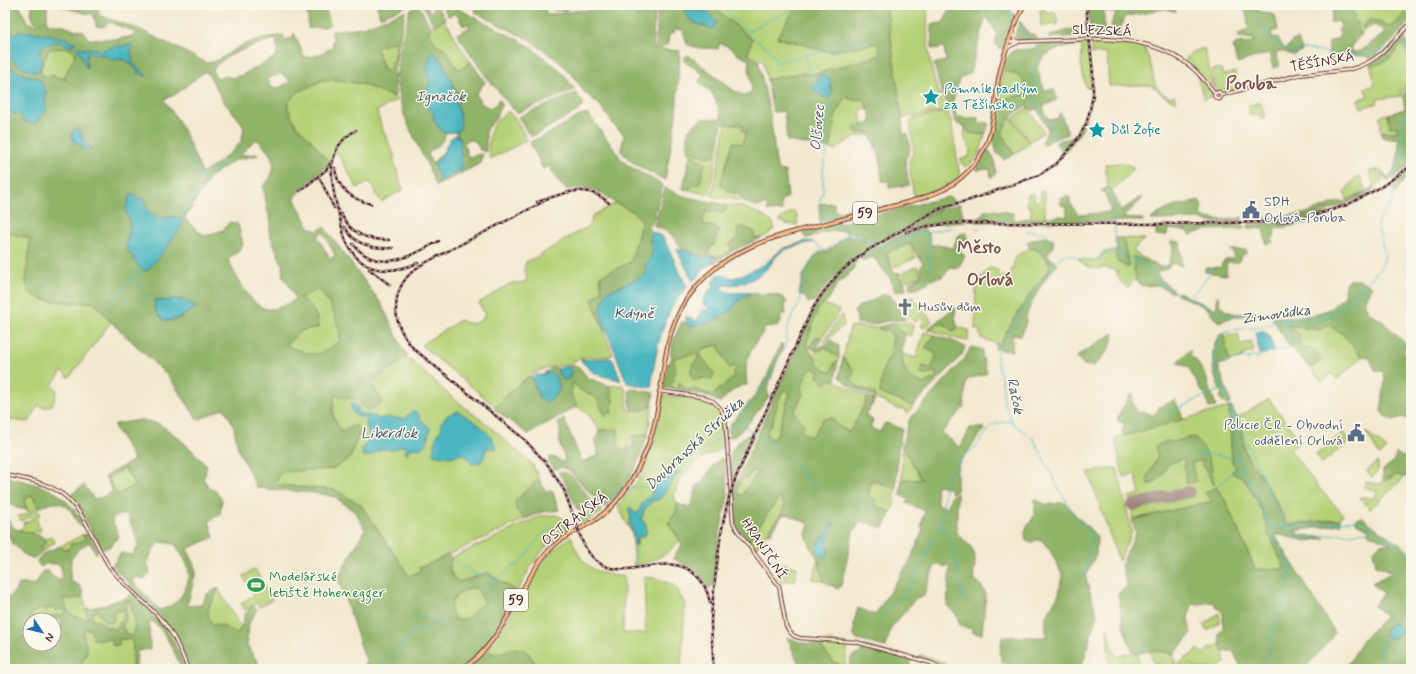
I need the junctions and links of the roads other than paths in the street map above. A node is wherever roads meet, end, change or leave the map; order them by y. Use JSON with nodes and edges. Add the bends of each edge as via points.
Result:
{"nodes":[{"id":1,"x":1024,"y":5,"type":"edge"},
{"id":2,"x":1411,"y":23,"type":"edge"},
{"id":3,"x":1014,"y":28,"type":"junction"},
{"id":4,"x":1008,"y":42,"type":"junction"},
{"id":5,"x":1019,"y":42,"type":"junction"},
{"id":6,"x":1005,"y":52,"type":"junction"},
{"id":7,"x":1215,"y":93,"type":"junction"},
{"id":8,"x":1222,"y":95,"type":"junction"},
{"id":9,"x":659,"y":391,"type":"junction"},
{"id":10,"x":5,"y":474,"type":"edge"},
{"id":11,"x":188,"y":669,"type":"edge"},
{"id":12,"x":462,"y":669,"type":"edge"},
{"id":13,"x":945,"y":669,"type":"edge"}],
"edges":[{"from":1,"to":3,"type":"main road","number":"59"},
{"from":2,"to":8,"type":"main road","name":"TĚŠÍNSKÁ","via":[[1382,53],[1369,62],[1346,70],[1298,75]]},
{"from":3,"to":4,"type":"main road","number":"59"},
{"from":3,"to":5,"type":"main road","via":[[1013,37]]},
{"from":4,"to":5,"type":"main road","name":"SLEZSKÁ"},
{"from":4,"to":6,"type":"main road","number":"59"},
{"from":5,"to":6,"type":"main road"},
{"from":5,"to":7,"type":"main road","name":"SLEZSKÁ","bridge":true,"via":[[1112,39],[1137,43],[1178,58],[1205,79]]},
{"from":6,"to":9,"type":"main road","number":"59","via":[[988,139],[968,173],[944,190],[922,199],[785,234],[734,254],[715,268],[693,290],[680,310],[669,337]]},
{"from":7,"to":8,"type":"main road","via":[[1219,92]]},
{"from":7,"to":8,"type":"main road","via":[[1216,98]]},
{"from":9,"to":12,"type":"main road","name":"OSTRAVSKÁ","number":"59","via":[[648,447],[623,493],[604,513],[562,539],[547,552],[489,644],[480,656]]},
{"from":9,"to":13,"type":"main road","name":"HRANIČNÍ","via":[[702,397],[715,402],[722,411],[726,429],[733,522],[779,586],[786,626],[790,633],[800,638],[850,641]]},
{"from":10,"to":11,"type":"main road","via":[[45,485],[69,500],[83,518],[102,555],[113,570],[158,616],[174,637]]}]}
